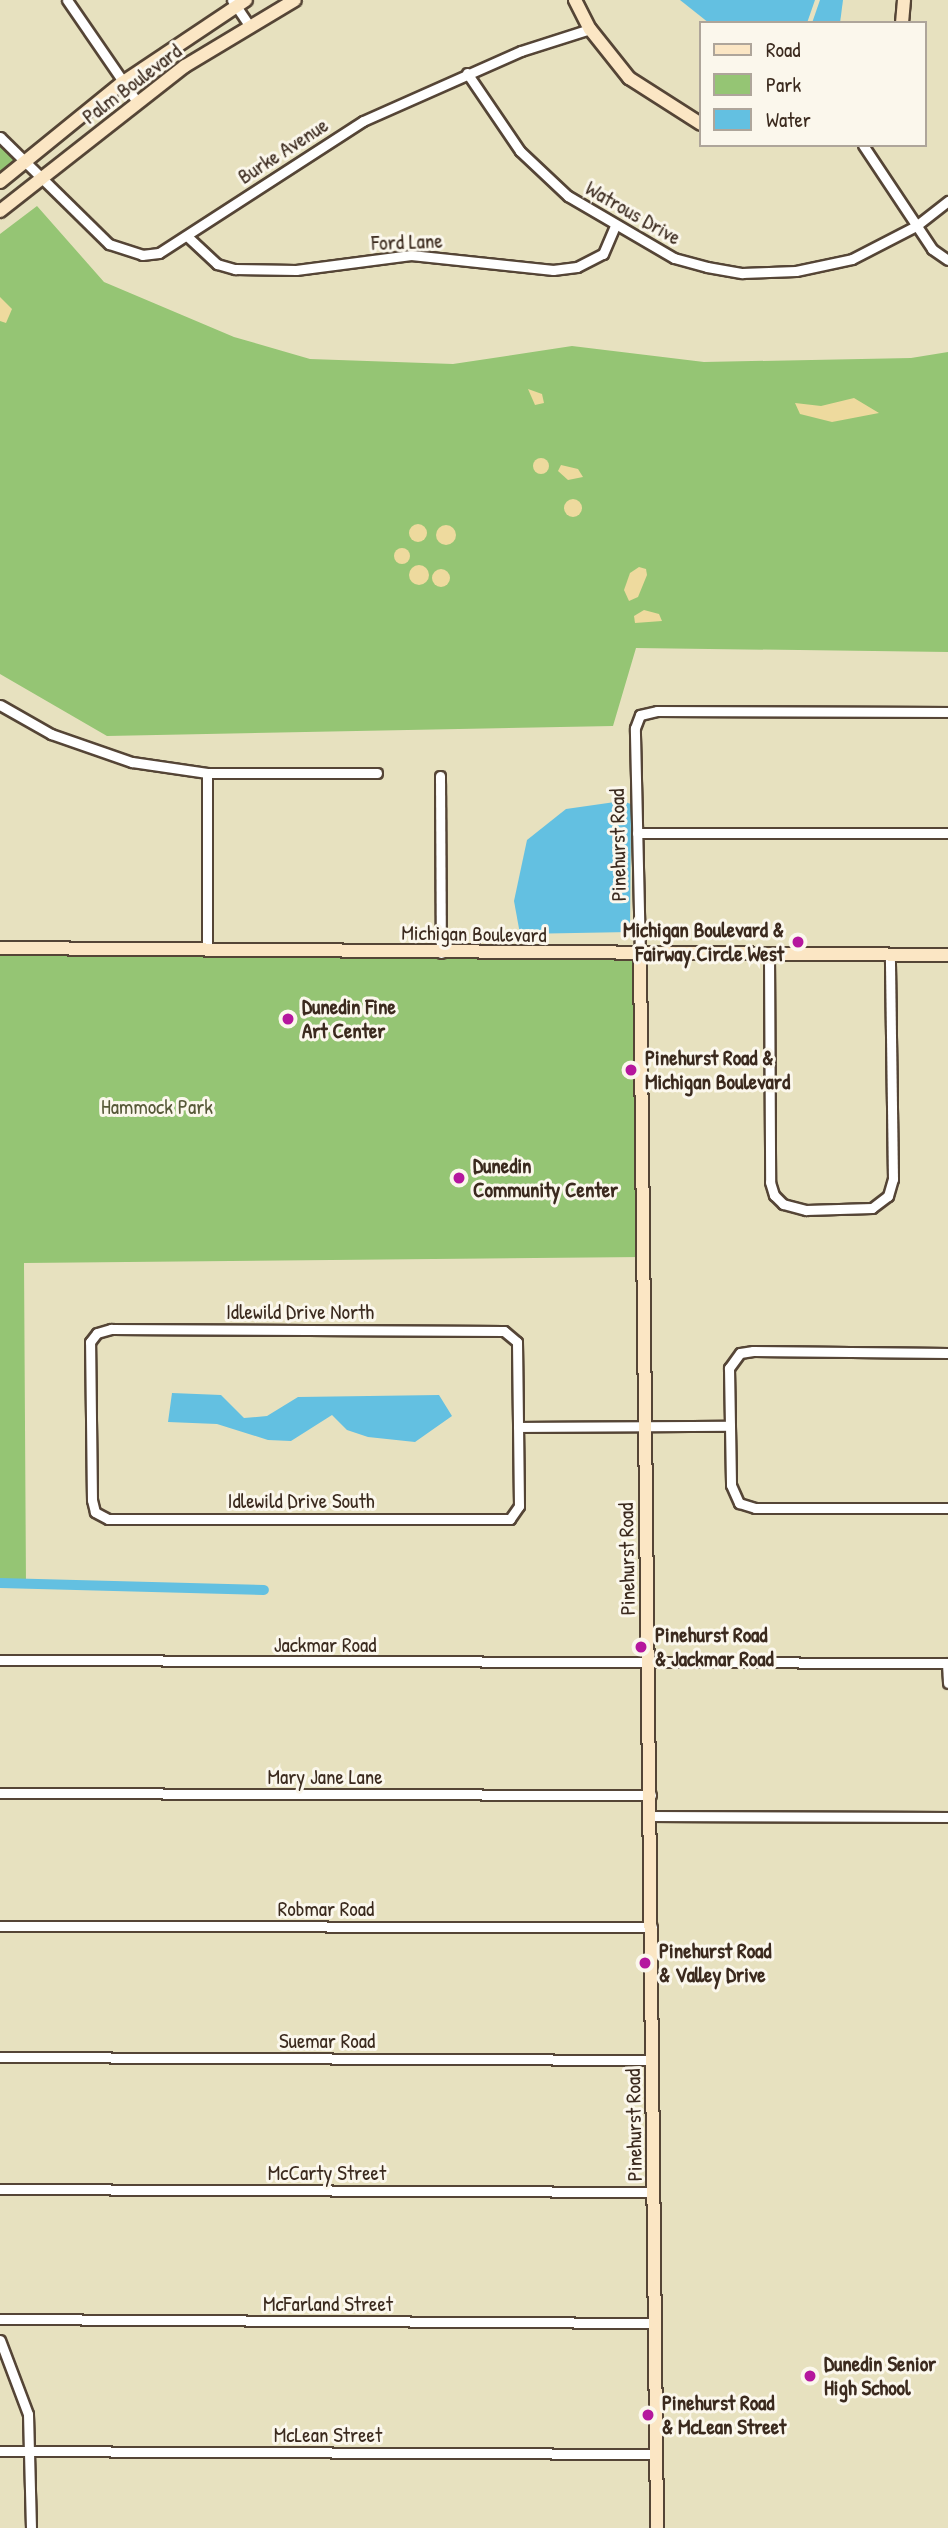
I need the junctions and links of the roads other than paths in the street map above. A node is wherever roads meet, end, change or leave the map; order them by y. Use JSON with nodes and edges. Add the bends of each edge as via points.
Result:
{"nodes":[{"id":1,"x":67,"y":0,"type":"edge"},
{"id":2,"x":295,"y":0,"type":"edge"},
{"id":3,"x":575,"y":0,"type":"edge"},
{"id":4,"x":904,"y":0,"type":"edge"},
{"id":5,"x":238,"y":2,"type":"edge"},
{"id":6,"x":902,"y":21,"type":"edge"},
{"id":7,"x":249,"y":25,"type":"junction"},
{"id":8,"x":590,"y":29,"type":"junction"},
{"id":9,"x":467,"y":73,"type":"junction"},
{"id":10,"x":122,"y":83,"type":"junction"},
{"id":11,"x":137,"y":102,"type":"junction"},
{"id":12,"x":699,"y":123,"type":"edge"},
{"id":13,"x":0,"y":137,"type":"edge"},
{"id":14,"x":864,"y":147,"type":"edge"},
{"id":15,"x":25,"y":163,"type":"junction"},
{"id":16,"x":40,"y":178,"type":"junction"},
{"id":17,"x":0,"y":183,"type":"edge"},
{"id":18,"x":948,"y":201,"type":"edge"},
{"id":19,"x":0,"y":211,"type":"edge"},
{"id":20,"x":615,"y":226,"type":"junction"},
{"id":21,"x":916,"y":226,"type":"junction"},
{"id":22,"x":188,"y":237,"type":"junction"},
{"id":23,"x":948,"y":260,"type":"edge"},
{"id":24,"x":0,"y":705,"type":"edge"},
{"id":25,"x":948,"y":712,"type":"edge"},
{"id":26,"x":206,"y":773,"type":"junction"},
{"id":27,"x":377,"y":773,"type":"dead end"},
{"id":28,"x":440,"y":776,"type":"dead end"},
{"id":29,"x":637,"y":833,"type":"junction"},
{"id":30,"x":948,"y":833,"type":"edge"},
{"id":31,"x":0,"y":948,"type":"edge"},
{"id":32,"x":207,"y":950,"type":"junction"},
{"id":33,"x":441,"y":953,"type":"junction"},
{"id":34,"x":640,"y":955,"type":"junction"},
{"id":35,"x":890,"y":955,"type":"junction"},
{"id":36,"x":948,"y":955,"type":"edge"},
{"id":37,"x":769,"y":956,"type":"junction"},
{"id":38,"x":948,"y":1353,"type":"edge"},
{"id":39,"x":643,"y":1426,"type":"junction"},
{"id":40,"x":730,"y":1426,"type":"junction"},
{"id":41,"x":518,"y":1427,"type":"junction"},
{"id":42,"x":948,"y":1508,"type":"edge"},
{"id":43,"x":95,"y":1512,"type":"joint"},
{"id":44,"x":0,"y":1660,"type":"edge"},
{"id":45,"x":649,"y":1662,"type":"junction"},
{"id":46,"x":948,"y":1663,"type":"edge"},
{"id":47,"x":948,"y":1683,"type":"edge"},
{"id":48,"x":0,"y":1793,"type":"edge"},
{"id":49,"x":650,"y":1795,"type":"junction"},
{"id":50,"x":651,"y":1816,"type":"junction"},
{"id":51,"x":948,"y":1817,"type":"edge"},
{"id":52,"x":0,"y":1926,"type":"edge"},
{"id":53,"x":652,"y":1927,"type":"junction"},
{"id":54,"x":0,"y":2057,"type":"edge"},
{"id":55,"x":653,"y":2060,"type":"junction"},
{"id":56,"x":0,"y":2189,"type":"edge"},
{"id":57,"x":654,"y":2192,"type":"junction"},
{"id":58,"x":0,"y":2319,"type":"edge"},
{"id":59,"x":656,"y":2323,"type":"junction"},
{"id":60,"x":0,"y":2340,"type":"edge"},
{"id":61,"x":0,"y":2451,"type":"edge"},
{"id":62,"x":30,"y":2451,"type":"junction"},
{"id":63,"x":657,"y":2454,"type":"junction"},
{"id":64,"x":31,"y":2528,"type":"edge"},
{"id":65,"x":657,"y":2528,"type":"edge"}],
"edges":[{"from":1,"to":10,"type":"street"},
{"from":2,"to":7,"type":"street","name":"Palm Boulevard"},
{"from":3,"to":8,"type":"street"},
{"from":4,"to":6,"type":"street"},
{"from":5,"to":7,"type":"street"},
{"from":5,"to":10,"type":"street","name":"Palm Boulevard"},
{"from":7,"to":11,"type":"street","name":"Palm Boulevard"},
{"from":8,"to":9,"type":"street","name":"Burke Avenue"},
{"from":8,"to":12,"type":"street","via":[[629,78]]},
{"from":9,"to":20,"type":"street","name":"Watrous Drive","via":[[520,151],[568,196]]},
{"from":9,"to":22,"type":"street","name":"Burke Avenue","via":[[363,121],[270,178]]},
{"from":10,"to":11,"type":"street"},
{"from":10,"to":15,"type":"street","name":"Palm Boulevard"},
{"from":11,"to":16,"type":"street","name":"Palm Boulevard"},
{"from":13,"to":15,"type":"street","name":"Burke Avenue"},
{"from":14,"to":21,"type":"street"},
{"from":15,"to":16,"type":"street","name":"Burke Avenue"},
{"from":15,"to":17,"type":"street","name":"Palm Boulevard"},
{"from":16,"to":19,"type":"street","name":"Palm Boulevard"},
{"from":16,"to":22,"type":"street","name":"Burke Avenue","via":[[94,233],[125,251],[159,253]]},
{"from":18,"to":21,"type":"street","name":"Watrous Drive"},
{"from":20,"to":21,"type":"street","name":"Watrous Drive","via":[[674,258],[742,273],[796,271],[852,259]]},
{"from":20,"to":22,"type":"street","name":"Ford Lane","via":[[611,243],[592,262],[553,270],[411,255],[296,270],[235,270],[217,264]]},
{"from":21,"to":23,"type":"street","via":[[932,249]]},
{"from":24,"to":26,"type":"street","via":[[92,751]]},
{"from":25,"to":29,"type":"street","name":"Pinehurst Road","via":[[657,711],[640,715],[635,729]]},
{"from":26,"to":27,"type":"street"},
{"from":26,"to":32,"type":"street"},
{"from":28,"to":33,"type":"street"},
{"from":29,"to":30,"type":"street"},
{"from":29,"to":34,"type":"street","name":"Pinehurst Road"},
{"from":31,"to":32,"type":"street","name":"Michigan Boulevard"},
{"from":32,"to":33,"type":"street","name":"Michigan Boulevard"},
{"from":33,"to":34,"type":"street","name":"Michigan Boulevard"},
{"from":34,"to":37,"type":"street","name":"Michigan Boulevard"},
{"from":34,"to":39,"type":"street","name":"Pinehurst Road"},
{"from":35,"to":36,"type":"street","name":"Michigan Boulevard"},
{"from":35,"to":37,"type":"street","name":"Michigan Boulevard"},
{"from":35,"to":37,"type":"street","via":[[893,1179],[888,1196],[872,1208],[806,1210],[783,1204],[774,1195]]},
{"from":38,"to":40,"type":"street","via":[[740,1353],[729,1368]]},
{"from":39,"to":40,"type":"street"},
{"from":39,"to":41,"type":"street"},
{"from":39,"to":45,"type":"street","name":"Pinehurst Road"},
{"from":40,"to":42,"type":"street","via":[[731,1485],[739,1503],[747,1507]]},
{"from":41,"to":43,"type":"street","name":"Idlewild Drive South","via":[[519,1506],[510,1519],[108,1519]]},
{"from":41,"to":43,"type":"street","name":"Idlewild Drive North","via":[[517,1342],[504,1331],[111,1329],[97,1333],[90,1342]]},
{"from":44,"to":45,"type":"street","name":"Jackmar Road"},
{"from":45,"to":46,"type":"street","name":"Jackmar Road"},
{"from":45,"to":49,"type":"street","name":"Pinehurst Road"},
{"from":46,"to":47,"type":"street"},
{"from":48,"to":49,"type":"street","name":"Mary Jane Lane"},
{"from":49,"to":50,"type":"street","name":"Pinehurst Road"},
{"from":50,"to":51,"type":"street"},
{"from":50,"to":53,"type":"street","name":"Pinehurst Road"},
{"from":52,"to":53,"type":"street","name":"Robmar Road"},
{"from":53,"to":55,"type":"street","name":"Pinehurst Road"},
{"from":54,"to":55,"type":"street","name":"Suemar Road"},
{"from":55,"to":57,"type":"street","name":"Pinehurst Road"},
{"from":56,"to":57,"type":"street","name":"McCarty Street"},
{"from":57,"to":59,"type":"street","name":"Pinehurst Road"},
{"from":58,"to":59,"type":"street","name":"McFarland Street"},
{"from":59,"to":63,"type":"street","name":"Pinehurst Road"},
{"from":60,"to":62,"type":"street","via":[[28,2414]]},
{"from":61,"to":62,"type":"street","name":"McLean Street"},
{"from":62,"to":63,"type":"street","name":"McLean Street"},
{"from":62,"to":64,"type":"street"},
{"from":63,"to":65,"type":"street","name":"Pinehurst Road"}]}
